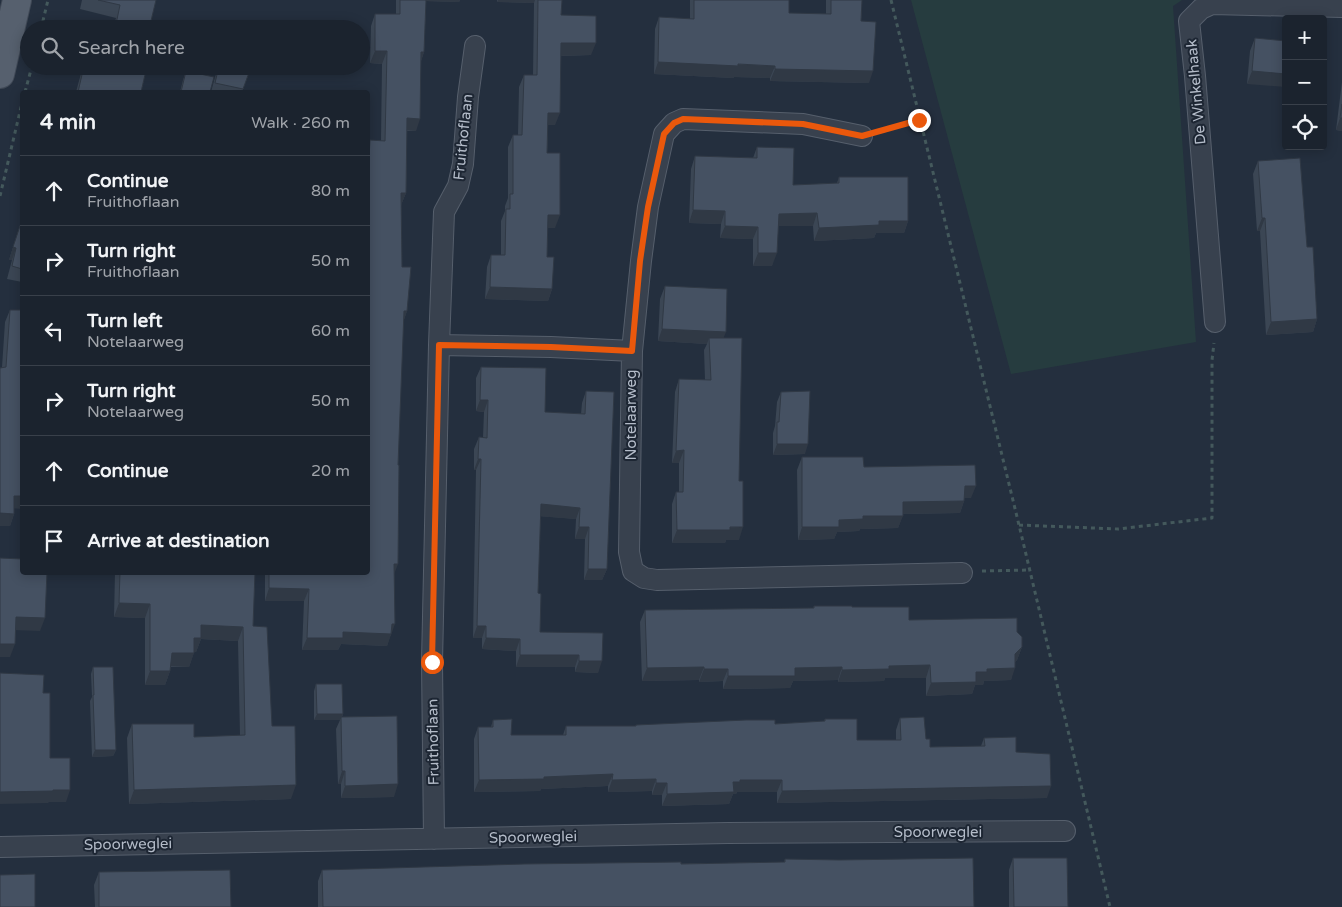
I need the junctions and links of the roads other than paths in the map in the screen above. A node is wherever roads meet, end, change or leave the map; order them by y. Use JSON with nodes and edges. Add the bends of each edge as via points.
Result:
{"nodes":[{"id":1,"x":17,"y":0,"type":"edge"},
{"id":2,"x":1342,"y":7,"type":"edge"},
{"id":3,"x":475,"y":46,"type":"dead end"},
{"id":4,"x":0,"y":74,"type":"edge"},
{"id":5,"x":862,"y":136,"type":"road end"},
{"id":6,"x":1215,"y":322,"type":"road end"},
{"id":7,"x":439,"y":345,"type":"junction"},
{"id":8,"x":632,"y":351,"type":"junction"},
{"id":9,"x":962,"y":573,"type":"road end"},
{"id":10,"x":1065,"y":831,"type":"dead end"},
{"id":11,"x":434,"y":838,"type":"junction"},
{"id":12,"x":0,"y":847,"type":"edge"}],
"edges":[{"from":1,"to":4,"type":"main road"},
{"from":2,"to":6,"type":"street","name":"De Winkelhaak","via":[[1212,4],[1201,9],[1189,21]]},
{"from":3,"to":7,"type":"street","name":"Fruithoflaan","via":[[464,164],[458,186],[444,212]]},
{"from":5,"to":8,"type":"street","name":"Notelaarweg","via":[[803,124],[683,119],[674,123],[664,134],[648,207]]},
{"from":7,"to":8,"type":"street"},
{"from":7,"to":11,"type":"street","name":"Fruithoflaan","via":[[432,662]]},
{"from":8,"to":9,"type":"street","name":"Notelaarweg","via":[[628,552],[632,571],[644,578],[657,580]]},
{"from":10,"to":11,"type":"street","name":"Spoorweglei"},
{"from":11,"to":12,"type":"street","name":"Spoorweglei"}]}
